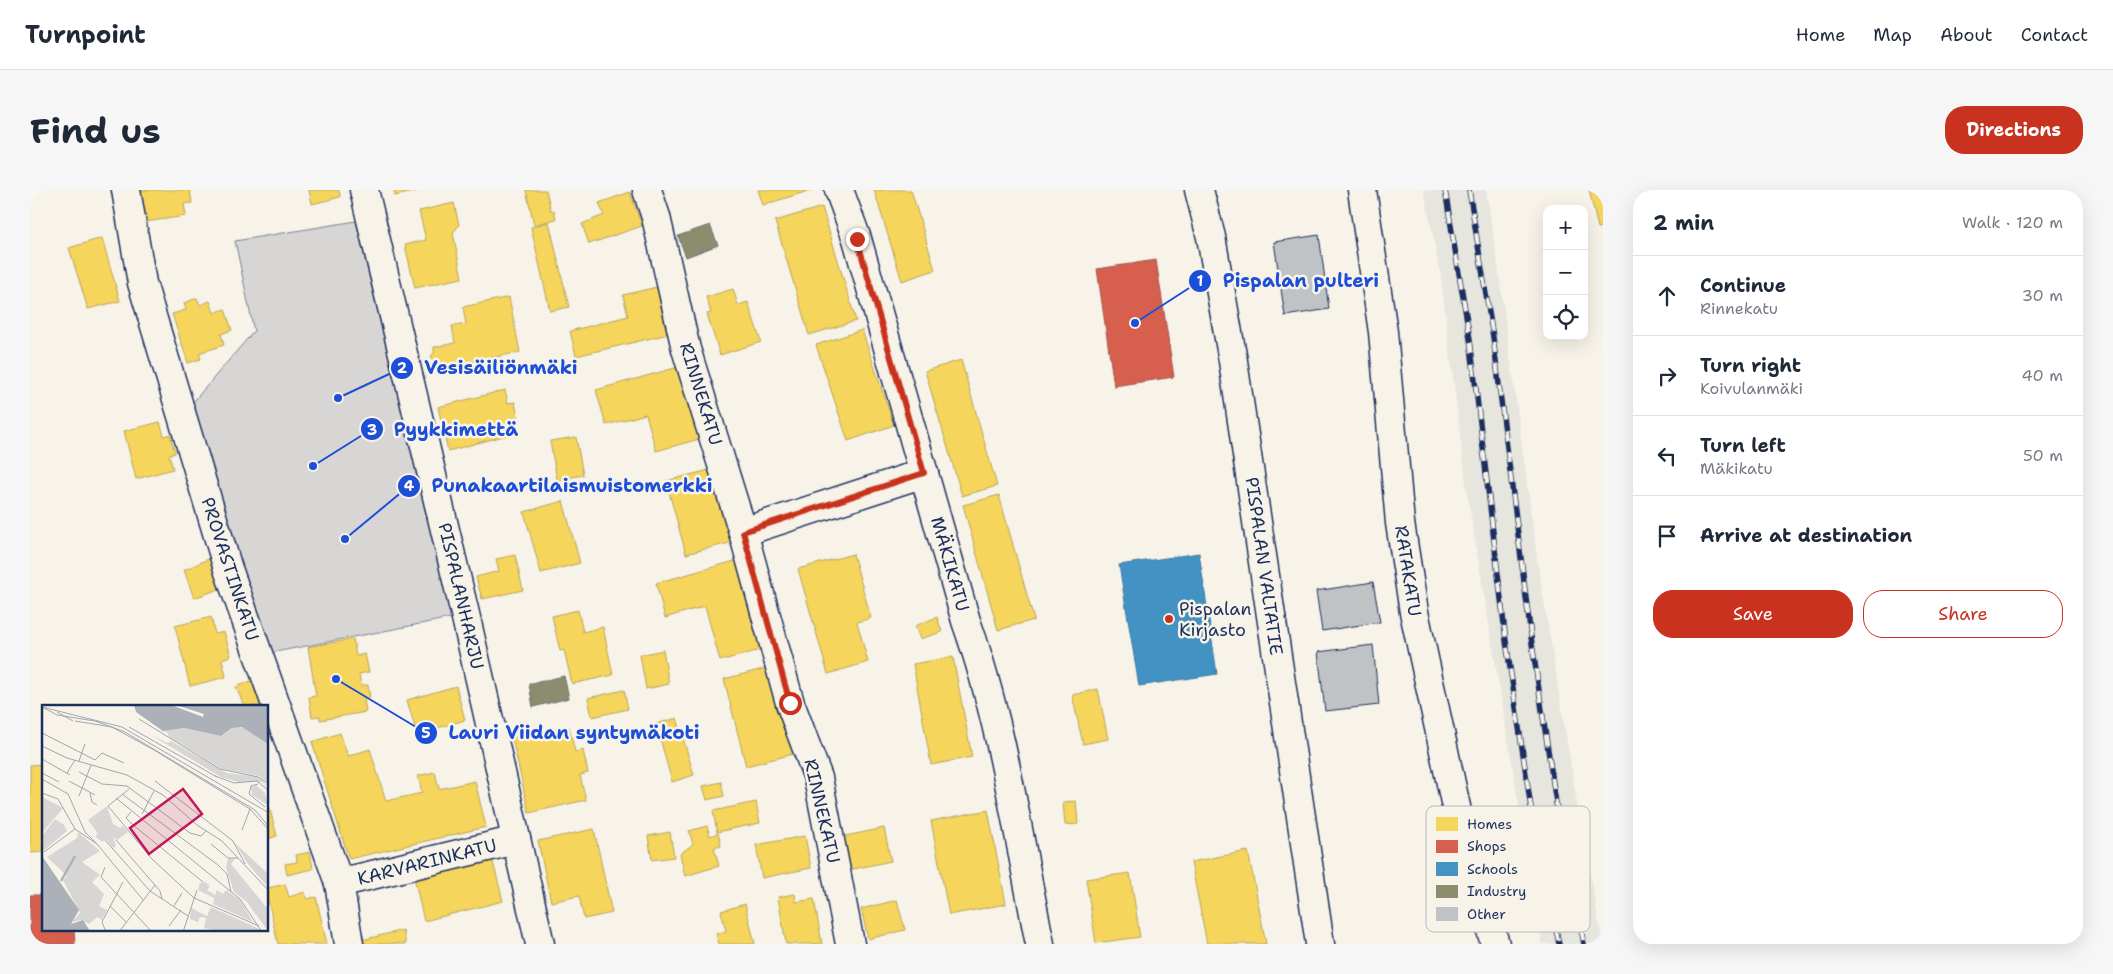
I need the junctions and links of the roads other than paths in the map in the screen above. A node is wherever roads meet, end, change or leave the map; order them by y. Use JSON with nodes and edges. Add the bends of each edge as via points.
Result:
{"nodes":[{"id":1,"x":126,"y":190,"type":"edge"},
{"id":2,"x":364,"y":190,"type":"edge"},
{"id":3,"x":647,"y":190,"type":"edge"},
{"id":4,"x":839,"y":190,"type":"edge"},
{"id":5,"x":1199,"y":190,"type":"edge"},
{"id":6,"x":1362,"y":190,"type":"edge"},
{"id":7,"x":924,"y":473,"type":"junction"},
{"id":8,"x":743,"y":532,"type":"junction"},
{"id":9,"x":1456,"y":806,"type":"edge"},
{"id":10,"x":516,"y":840,"type":"junction"},
{"id":11,"x":339,"y":883,"type":"junction"},
{"id":12,"x":349,"y":944,"type":"edge"},
{"id":13,"x":540,"y":944,"type":"edge"},
{"id":14,"x":850,"y":944,"type":"edge"},
{"id":15,"x":1040,"y":944,"type":"edge"},
{"id":16,"x":1320,"y":944,"type":"edge"}],
"edges":[{"from":1,"to":11,"type":"street","name":"PROVASTINKATU","via":[[142,283],[228,568]]},
{"from":2,"to":10,"type":"street","name":"PISPALANHARJU"},
{"from":3,"to":8,"type":"street","name":"RINNEKATU","via":[[686,349]]},
{"from":4,"to":7,"type":"street","name":"MÄKIKATU","via":[[857,239]]},
{"from":5,"to":16,"type":"street","name":"PISPALAN VALTATIE","via":[[1211,237],[1233,361]]},
{"from":6,"to":9,"type":"street","name":"RATAKATU","via":[[1383,332],[1400,523],[1414,612]]},
{"from":7,"to":8,"type":"street"},
{"from":7,"to":15,"type":"street","name":"MÄKIKATU","via":[[966,621],[982,665],[1000,739]]},
{"from":8,"to":14,"type":"street","name":"RINNEKATU","via":[[790,703],[818,778]]},
{"from":10,"to":11,"type":"street","name":"KARVARINKATU"},
{"from":10,"to":13,"type":"street","name":"PISPALANHARJU"},
{"from":11,"to":12,"type":"street","name":"PROVASTINKATU"}]}
